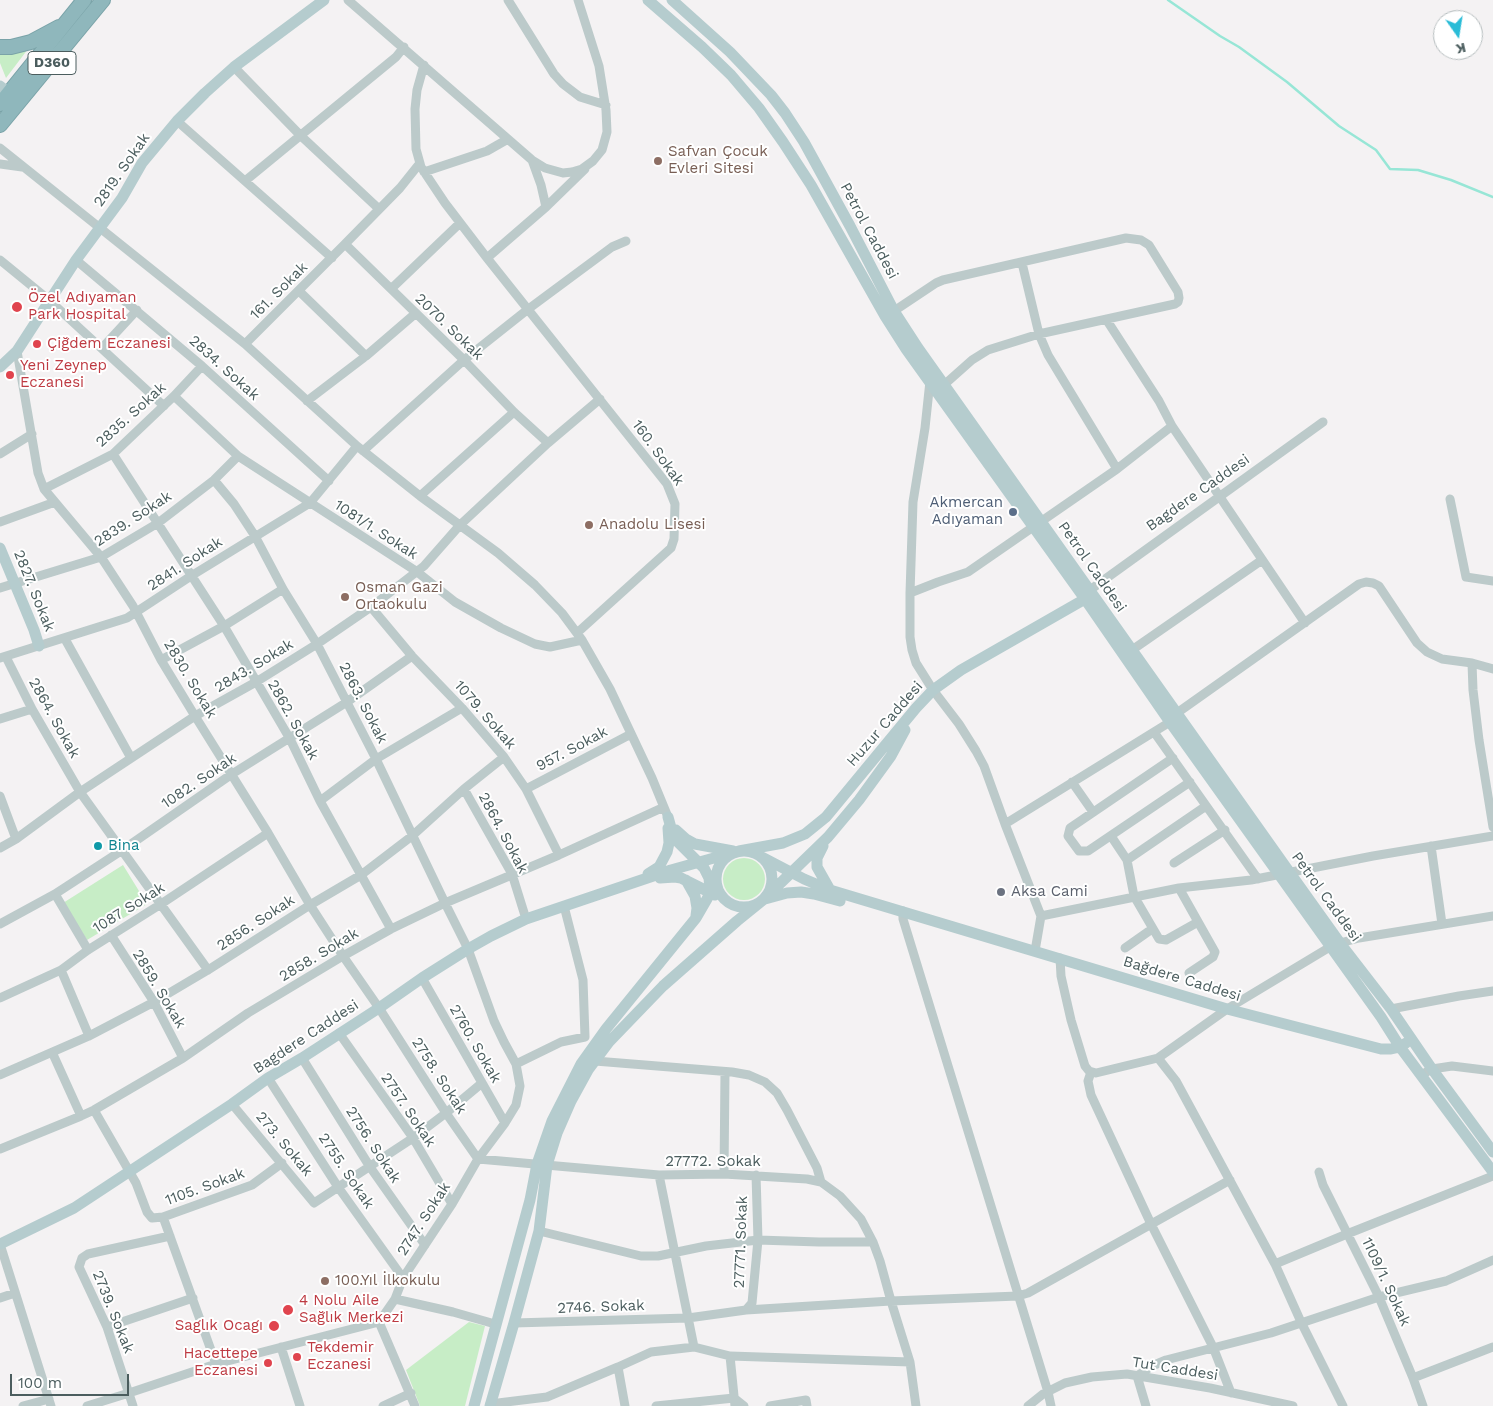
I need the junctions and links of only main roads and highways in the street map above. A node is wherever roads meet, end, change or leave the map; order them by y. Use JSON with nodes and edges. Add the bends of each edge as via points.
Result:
{"nodes":[{"id":1,"x":77,"y":0,"type":"edge"},
{"id":2,"x":84,"y":0,"type":"edge"},
{"id":3,"x":103,"y":0,"type":"edge"},
{"id":4,"x":324,"y":0,"type":"edge"},
{"id":5,"x":648,"y":0,"type":"edge"},
{"id":6,"x":672,"y":0,"type":"edge"},
{"id":7,"x":66,"y":22,"type":"junction"},
{"id":8,"x":0,"y":47,"type":"edge"},
{"id":9,"x":3,"y":94,"type":"edge"},
{"id":10,"x":0,"y":125,"type":"edge"},
{"id":11,"x":0,"y":367,"type":"edge"},
{"id":12,"x":1038,"y":524,"type":"junction"},
{"id":13,"x":0,"y":548,"type":"edge"},
{"id":14,"x":1087,"y":594,"type":"junction"},
{"id":15,"x":39,"y":646,"type":"road end"},
{"id":16,"x":916,"y":708,"type":"junction"},
{"id":17,"x":1174,"y":718,"type":"junction"},
{"id":18,"x":666,"y":812,"type":"junction"},
{"id":19,"x":828,"y":837,"type":"junction"},
{"id":20,"x":739,"y":851,"type":"junction"},
{"id":21,"x":760,"y":856,"type":"junction"},
{"id":22,"x":699,"y":862,"type":"junction"},
{"id":23,"x":792,"y":873,"type":"junction"},
{"id":24,"x":716,"y":878,"type":"junction"},
{"id":25,"x":641,"y":880,"type":"junction"},
{"id":26,"x":686,"y":880,"type":"junction"},
{"id":27,"x":830,"y":890,"type":"junction"},
{"id":28,"x":710,"y":892,"type":"junction"},
{"id":29,"x":723,"y":899,"type":"junction"},
{"id":30,"x":764,"y":900,"type":"junction"},
{"id":31,"x":903,"y":915,"type":"junction"},
{"id":32,"x":696,"y":918,"type":"junction"},
{"id":33,"x":1335,"y":945,"type":"junction"},
{"id":34,"x":1412,"y":1040,"type":"junction"},
{"id":35,"x":1400,"y":1048,"type":"junction"},
{"id":36,"x":1493,"y":1152,"type":"edge"},
{"id":37,"x":542,"y":1164,"type":"junction"},
{"id":38,"x":1493,"y":1172,"type":"edge"},
{"id":39,"x":0,"y":1244,"type":"edge"},
{"id":40,"x":490,"y":1405,"type":"edge"},
{"id":41,"x":474,"y":1406,"type":"edge"}],
"edges":[{"from":1,"to":7,"type":"highway"},
{"from":2,"to":7,"type":"highway","number":"D360"},
{"from":3,"to":10,"type":"highway","number":"D360"},
{"from":4,"to":11,"type":"main road","name":"2819. Sokak","via":[[234,67],[178,121],[142,163],[122,198],[76,260],[17,351]]},
{"from":5,"to":12,"type":"main road","via":[[731,75],[759,108],[810,185],[885,316]]},
{"from":6,"to":12,"type":"main road","name":"Petrol Caddesi","via":[[730,52],[785,113],[832,192],[894,311]]},
{"from":7,"to":8,"type":"highway","via":[[31,42]]},
{"from":7,"to":9,"type":"highway","number":"D360"},
{"from":12,"to":14,"type":"main road","name":"Petrol Caddesi"},
{"from":13,"to":15,"type":"main road","name":"2827. Sokak"},
{"from":14,"to":16,"type":"main road","name":"Huzur Caddesi","via":[[961,670],[933,690]]},
{"from":14,"to":17,"type":"main road"},
{"from":14,"to":17,"type":"main road","name":"Petrol Caddesi","via":[[1132,650]]},
{"from":16,"to":19,"type":"main road","via":[[891,756]]},
{"from":16,"to":20,"type":"main road","name":"Huzur Caddesi","via":[[826,817],[814,827],[787,841]]},
{"from":17,"to":33,"type":"main road","name":"Petrol Caddesi"},
{"from":18,"to":20,"type":"main road","via":[[680,834],[692,843]]},
{"from":18,"to":22,"type":"main road","via":[[677,841]]},
{"from":18,"to":25,"type":"main road","via":[[667,852],[659,867]]},
{"from":19,"to":23,"type":"main road"},
{"from":19,"to":27,"type":"main road","via":[[816,864]]},
{"from":20,"to":21,"type":"main road"},
{"from":20,"to":22,"type":"main road"},
{"from":20,"to":24,"type":"main road","via":[[724,859]]},
{"from":21,"to":23,"type":"main road","name":"Bağdere Caddesi"},
{"from":21,"to":30,"type":"main road","via":[[772,875],[770,891]]},
{"from":22,"to":25,"type":"main road"},
{"from":22,"to":28,"type":"main road","via":[[708,875]]},
{"from":23,"to":27,"type":"main road","name":"Bağdere Caddesi"},
{"from":23,"to":30,"type":"main road"},
{"from":24,"to":28,"type":"main road"},
{"from":24,"to":29,"type":"main road"},
{"from":25,"to":26,"type":"main road","via":[[675,877]]},
{"from":25,"to":39,"type":"main road","name":"Bagdere Caddesi","via":[[526,919],[468,949],[74,1208]]},
{"from":26,"to":28,"type":"main road"},
{"from":26,"to":32,"type":"main road","via":[[695,896]]},
{"from":27,"to":31,"type":"main road","name":"Bağdere Caddesi"},
{"from":28,"to":29,"type":"main road"},
{"from":28,"to":32,"type":"main road"},
{"from":29,"to":30,"type":"main road","via":[[743,908]]},
{"from":30,"to":31,"type":"main road","name":"Bağdere Caddesi","via":[[808,892]]},
{"from":30,"to":37,"type":"main road","via":[[663,986],[610,1042],[588,1070]]},
{"from":31,"to":35,"type":"main road","name":"Bağdere Caddesi","via":[[944,924],[1227,1009],[1381,1049]]},
{"from":32,"to":37,"type":"main road","via":[[581,1064],[544,1140]]},
{"from":33,"to":34,"type":"main road","name":"Petrol Caddesi","via":[[1391,1009]]},
{"from":33,"to":35,"type":"main road"},
{"from":34,"to":35,"type":"main road"},
{"from":34,"to":36,"type":"main road","name":"Petrol Caddesi"},
{"from":35,"to":38,"type":"main road"},
{"from":37,"to":40,"type":"main road","via":[[538,1231]]},
{"from":37,"to":41,"type":"main road"}]}
